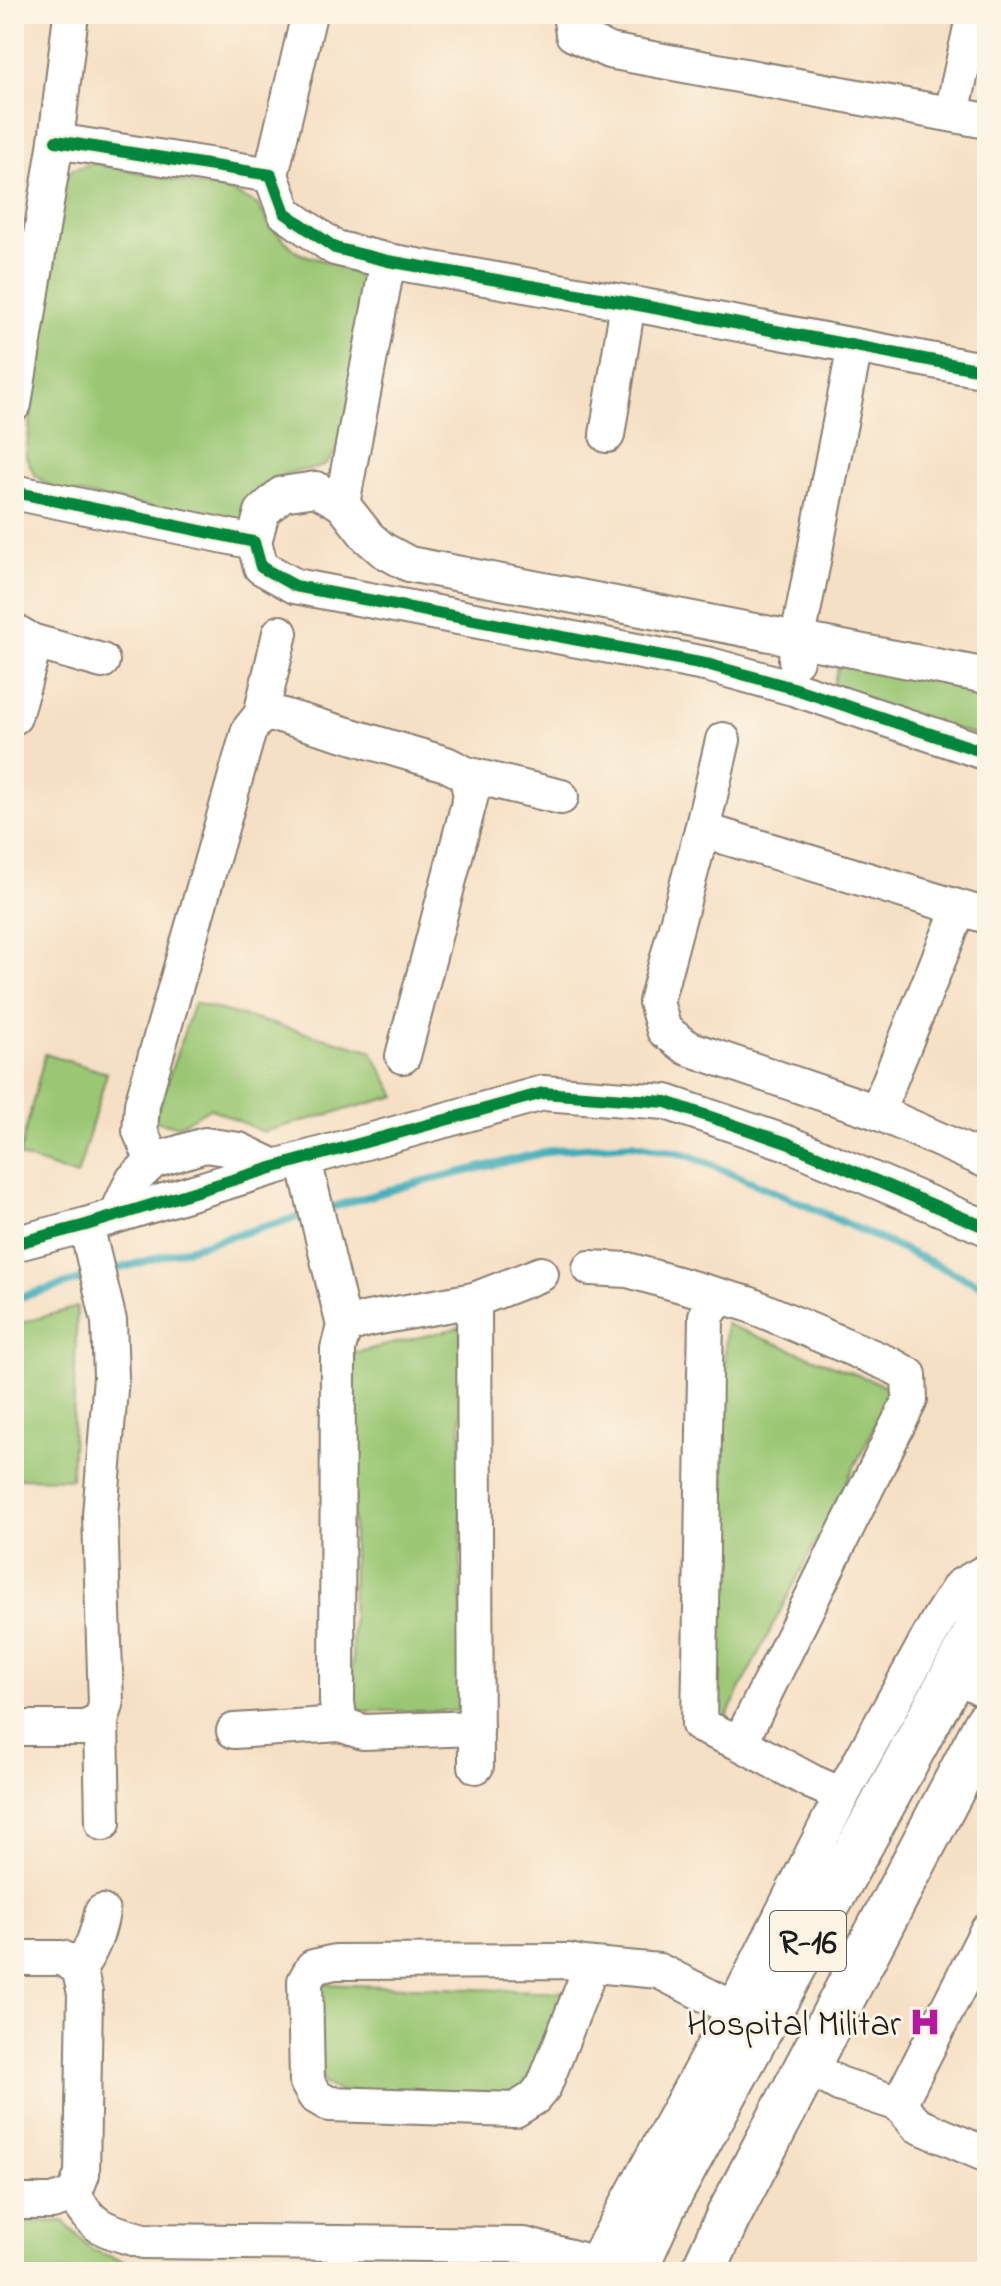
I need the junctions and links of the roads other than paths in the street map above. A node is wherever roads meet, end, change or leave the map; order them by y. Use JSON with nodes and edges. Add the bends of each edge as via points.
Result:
{"nodes":[{"id":1,"x":71,"y":14,"type":"edge"},
{"id":2,"x":309,"y":14,"type":"edge"},
{"id":3,"x":570,"y":14,"type":"edge"},
{"id":4,"x":974,"y":14,"type":"edge"},
{"id":5,"x":952,"y":113,"type":"junction"},
{"id":6,"x":987,"y":121,"type":"edge"},
{"id":7,"x":56,"y":141,"type":"junction"},
{"id":8,"x":271,"y":175,"type":"junction"},
{"id":9,"x":388,"y":261,"type":"junction"},
{"id":10,"x":628,"y":303,"type":"junction"},
{"id":11,"x":855,"y":346,"type":"junction"},
{"id":12,"x":987,"y":371,"type":"edge"},
{"id":13,"x":14,"y":404,"type":"edge"},
{"id":14,"x":607,"y":435,"type":"dead end"},
{"id":15,"x":14,"y":492,"type":"edge"},
{"id":16,"x":342,"y":504,"type":"junction"},
{"id":17,"x":254,"y":542,"type":"junction"},
{"id":18,"x":280,"y":633,"type":"dead end"},
{"id":19,"x":23,"y":636,"type":"edge"},
{"id":20,"x":798,"y":638,"type":"junction"},
{"id":21,"x":102,"y":661,"type":"dead end"},
{"id":22,"x":987,"y":676,"type":"edge"},
{"id":23,"x":793,"y":688,"type":"junction"},
{"id":24,"x":261,"y":715,"type":"junction"},
{"id":25,"x":14,"y":717,"type":"edge"},
{"id":26,"x":723,"y":740,"type":"dead end"},
{"id":27,"x":987,"y":753,"type":"edge"},
{"id":28,"x":466,"y":774,"type":"junction"},
{"id":29,"x":561,"y":797,"type":"dead end"},
{"id":30,"x":702,"y":830,"type":"junction"},
{"id":31,"x":973,"y":913,"type":"edge"},
{"id":32,"x":403,"y":1056,"type":"dead end"},
{"id":33,"x":877,"y":1112,"type":"junction"},
{"id":34,"x":153,"y":1161,"type":"junction"},
{"id":35,"x":987,"y":1161,"type":"edge"},
{"id":36,"x":289,"y":1164,"type":"junction"},
{"id":37,"x":987,"y":1228,"type":"edge"},
{"id":38,"x":98,"y":1230,"type":"junction"},
{"id":39,"x":14,"y":1244,"type":"edge"},
{"id":40,"x":590,"y":1268,"type":"dead end"},
{"id":41,"x":541,"y":1274,"type":"dead end"},
{"id":42,"x":720,"y":1297,"type":"junction"},
{"id":43,"x":474,"y":1300,"type":"junction"},
{"id":44,"x":344,"y":1326,"type":"junction"},
{"id":45,"x":987,"y":1571,"type":"edge"},
{"id":46,"x":987,"y":1613,"type":"edge"},
{"id":47,"x":958,"y":1692,"type":"edge"},
{"id":48,"x":101,"y":1721,"type":"junction"},
{"id":49,"x":340,"y":1724,"type":"junction"},
{"id":50,"x":14,"y":1728,"type":"edge"},
{"id":51,"x":476,"y":1728,"type":"junction"},
{"id":52,"x":234,"y":1731,"type":"dead end"},
{"id":53,"x":985,"y":1731,"type":"edge"},
{"id":54,"x":740,"y":1743,"type":"junction"},
{"id":55,"x":476,"y":1766,"type":"dead end"},
{"id":56,"x":842,"y":1795,"type":"junction"},
{"id":57,"x":103,"y":1823,"type":"dead end"},
{"id":58,"x":102,"y":1912,"type":"dead end"},
{"id":59,"x":987,"y":1931,"type":"edge"},
{"id":60,"x":14,"y":1958,"type":"edge"},
{"id":61,"x":583,"y":1964,"type":"junction"},
{"id":62,"x":79,"y":1968,"type":"junction"},
{"id":63,"x":734,"y":2009,"type":"junction"},
{"id":64,"x":807,"y":2066,"type":"junction"},
{"id":65,"x":899,"y":2104,"type":"junction"},
{"id":66,"x":987,"y":2155,"type":"edge"},
{"id":67,"x":74,"y":2195,"type":"junction"},
{"id":68,"x":14,"y":2202,"type":"edge"},
{"id":69,"x":606,"y":2269,"type":"edge"},
{"id":70,"x":703,"y":2272,"type":"edge"}],
"edges":[{"from":1,"to":7,"type":"street"},
{"from":2,"to":8,"type":"street"},
{"from":3,"to":5,"type":"street","via":[[573,34],[609,51]]},
{"from":4,"to":5,"type":"street"},
{"from":5,"to":6,"type":"street"},
{"from":7,"to":8,"type":"street"},
{"from":7,"to":13,"type":"street"},
{"from":8,"to":9,"type":"street","via":[[285,213],[335,248]]},
{"from":9,"to":10,"type":"street"},
{"from":9,"to":16,"type":"street"},
{"from":10,"to":11,"type":"street"},
{"from":10,"to":14,"type":"street"},
{"from":11,"to":12,"type":"street"},
{"from":11,"to":20,"type":"street"},
{"from":15,"to":17,"type":"street"},
{"from":16,"to":17,"type":"street","via":[[316,489],[282,494],[262,512]]},
{"from":16,"to":20,"type":"street","via":[[368,537],[409,564]]},
{"from":17,"to":23,"type":"street","via":[[261,567],[295,586],[710,665]]},
{"from":18,"to":24,"type":"street"},
{"from":19,"to":21,"type":"street"},
{"from":19,"to":25,"type":"street","via":[[31,657]]},
{"from":20,"to":22,"type":"street"},
{"from":20,"to":23,"type":"street"},
{"from":23,"to":27,"type":"street"},
{"from":24,"to":28,"type":"street","via":[[280,715]]},
{"from":24,"to":34,"type":"street","via":[[249,730],[142,1104],[140,1131]]},
{"from":26,"to":30,"type":"street"},
{"from":28,"to":29,"type":"street"},
{"from":28,"to":32,"type":"street","via":[[471,795]]},
{"from":30,"to":31,"type":"street"},
{"from":30,"to":33,"type":"street","via":[[656,1002],[664,1030],[688,1048]]},
{"from":31,"to":33,"type":"street"},
{"from":33,"to":35,"type":"street"},
{"from":34,"to":36,"type":"street","via":[[205,1145]]},
{"from":34,"to":38,"type":"street"},
{"from":36,"to":37,"type":"street","via":[[543,1093],[666,1102],[787,1143]]},
{"from":36,"to":38,"type":"street"},
{"from":36,"to":44,"type":"street","via":[[311,1197]]},
{"from":38,"to":39,"type":"street"},
{"from":38,"to":48,"type":"street","via":[[111,1377],[100,1515],[106,1705]]},
{"from":40,"to":42,"type":"street","via":[[628,1270]]},
{"from":41,"to":43,"type":"street"},
{"from":42,"to":54,"type":"street","via":[[706,1316],[698,1709],[699,1725]]},
{"from":42,"to":54,"type":"street","via":[[748,1304],[909,1375],[910,1400]]},
{"from":43,"to":44,"type":"street"},
{"from":43,"to":51,"type":"street"},
{"from":44,"to":49,"type":"street","via":[[338,1349]]},
{"from":45,"to":56,"type":"street","via":[[960,1586]]},
{"from":46,"to":47,"type":"main road","number":"R-16"},
{"from":47,"to":53,"type":"street"},
{"from":47,"to":69,"type":"main road","number":"R-16","via":[[663,2207]]},
{"from":48,"to":50,"type":"street","via":[[85,1728]]},
{"from":48,"to":57,"type":"street"},
{"from":49,"to":51,"type":"street","via":[[363,1732]]},
{"from":49,"to":52,"type":"street"},
{"from":51,"to":55,"type":"street"},
{"from":53,"to":64,"type":"main road","number":"R-16"},
{"from":54,"to":56,"type":"street"},
{"from":56,"to":63,"type":"street"},
{"from":58,"to":62,"type":"street","via":[[95,1943]]},
{"from":59,"to":65,"type":"street"},
{"from":60,"to":62,"type":"street","via":[[62,1958]]},
{"from":61,"to":61,"type":"street","via":[[350,1961],[313,1967],[305,1981],[307,2082],[315,2096],[329,2104],[515,2110],[544,2086],[585,1982]]},
{"from":61,"to":63,"type":"street","via":[[659,1971]]},
{"from":62,"to":67,"type":"street","via":[[85,1993],[82,2174]]},
{"from":63,"to":69,"type":"street"},
{"from":64,"to":65,"type":"street","via":[[839,2084]]},
{"from":64,"to":70,"type":"main road","number":"R-16"},
{"from":65,"to":66,"type":"street","via":[[917,2125]]},
{"from":67,"to":68,"type":"street","via":[[52,2202]]},
{"from":67,"to":69,"type":"street","via":[[84,2214],[103,2229],[143,2241],[524,2245]]}]}
